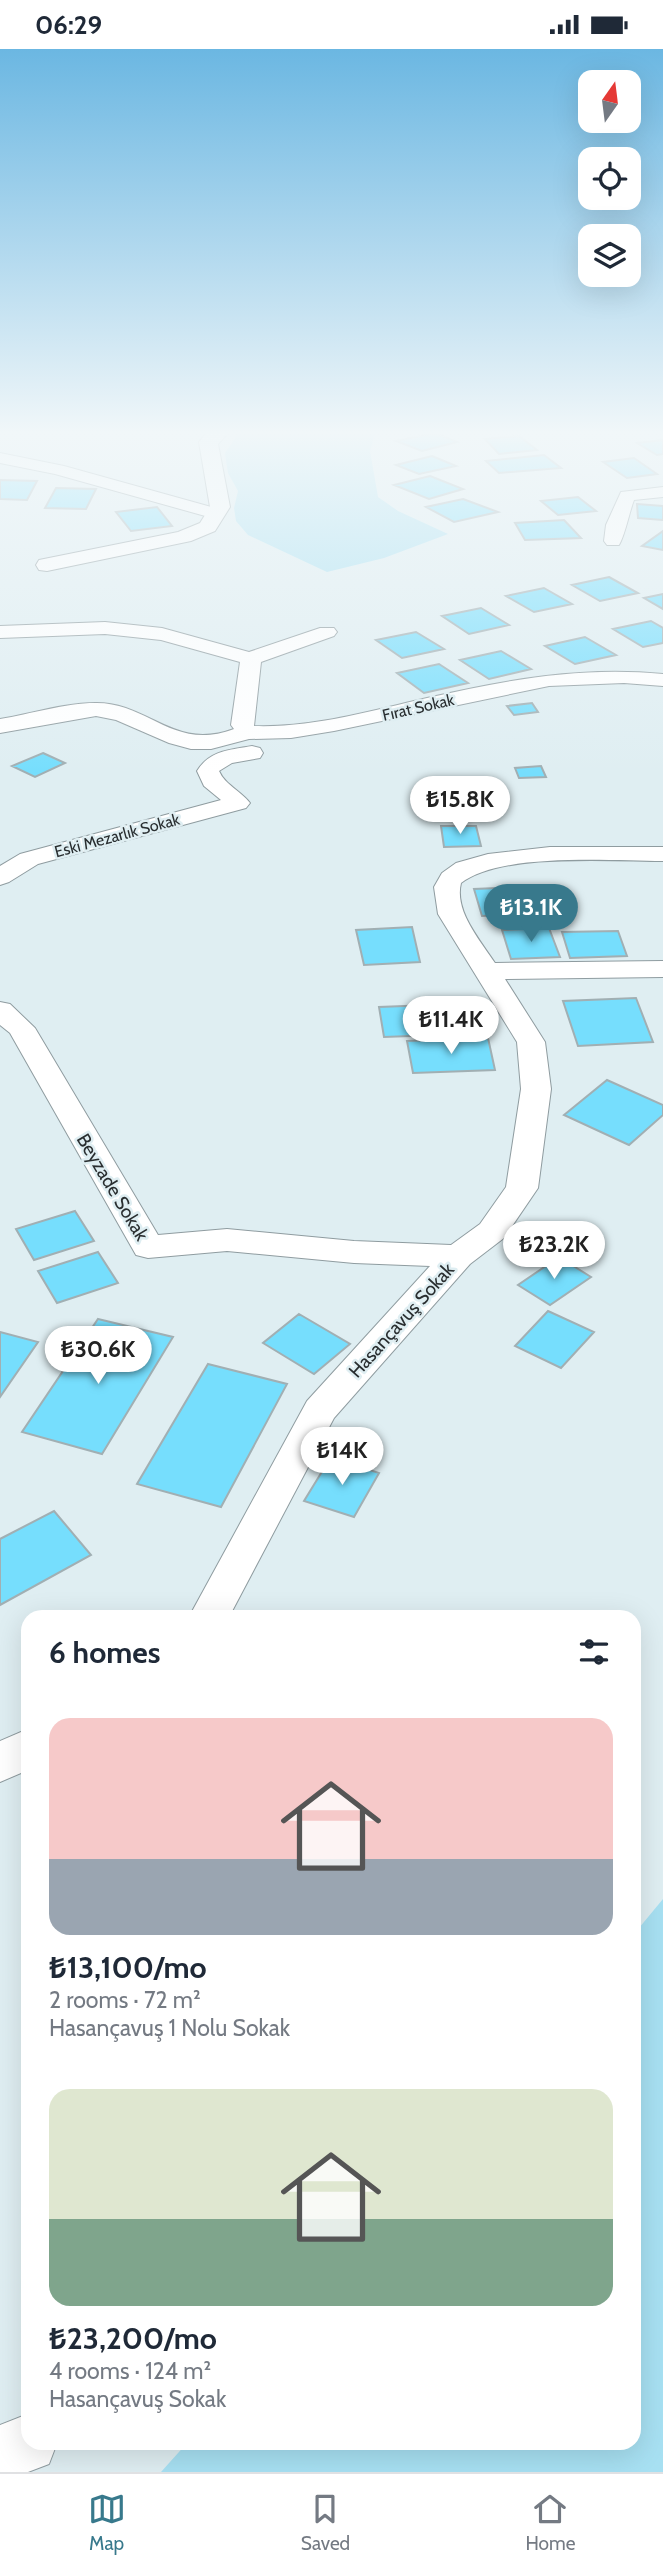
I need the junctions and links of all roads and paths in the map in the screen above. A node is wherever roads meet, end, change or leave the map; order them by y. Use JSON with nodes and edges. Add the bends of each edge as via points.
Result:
{"nodes":[{"id":1,"x":135,"y":547,"type":"edge"},
{"id":2,"x":47,"y":565,"type":"dead end"},
{"id":3,"x":169,"y":620,"type":"dead end"},
{"id":4,"x":0,"y":632,"type":"edge"},
{"id":5,"x":327,"y":632,"type":"dead end"},
{"id":6,"x":251,"y":659,"type":"junction"},
{"id":7,"x":663,"y":680,"type":"edge"},
{"id":8,"x":0,"y":726,"type":"edge"},
{"id":9,"x":306,"y":729,"type":"junction"},
{"id":10,"x":247,"y":732,"type":"junction"},
{"id":11,"x":663,"y":854,"type":"edge"},
{"id":12,"x":0,"y":877,"type":"edge"},
{"id":13,"x":663,"y":969,"type":"edge"},
{"id":14,"x":486,"y":971,"type":"junction"},
{"id":15,"x":0,"y":1010,"type":"edge"},
{"id":16,"x":458,"y":1256,"type":"junction"},
{"id":17,"x":213,"y":1610,"type":"edge"},
{"id":18,"x":21,"y":1752,"type":"edge"},
{"id":19,"x":0,"y":1763,"type":"edge"},
{"id":20,"x":21,"y":2446,"type":"edge"},
{"id":21,"x":0,"y":2454,"type":"edge"}],
"edges":[{"from":1,"to":2,"type":"street"},
{"from":3,"to":6,"type":"street","via":[[221,636]]},
{"from":4,"to":6,"type":"street","via":[[105,628],[162,634]]},
{"from":5,"to":6,"type":"street"},
{"from":6,"to":10,"type":"street","via":[[242,725]]},
{"from":7,"to":9,"type":"street","name":"Fırat Sokak","via":[[618,674],[567,676]]},
{"from":8,"to":10,"type":"street","name":"Fırat Sokak","via":[[96,709],[111,710],[187,741],[225,740]]},
{"from":9,"to":10,"type":"street","name":"Fırat Sokak"},
{"from":9,"to":12,"type":"street","name":"Eski Mezarlık Sokak","via":[[287,743],[210,765],[212,781],[238,803],[29,859]]},
{"from":11,"to":14,"type":"street","name":"Hasançavuş Sokak","via":[[538,855],[472,863],[452,877],[446,892],[451,914]]},
{"from":13,"to":14,"type":"street"},
{"from":14,"to":16,"type":"street","name":"Hasançavuş Sokak","via":[[531,1042],[536,1089],[522,1188],[492,1231]]},
{"from":15,"to":16,"type":"street","name":"Beyzade Sokak","via":[[21,1028],[148,1247],[227,1240]]},
{"from":16,"to":17,"type":"street","name":"Hasançavuş Sokak","via":[[320,1410]]},
{"from":18,"to":19,"type":"street"},
{"from":20,"to":21,"type":"street"}]}
